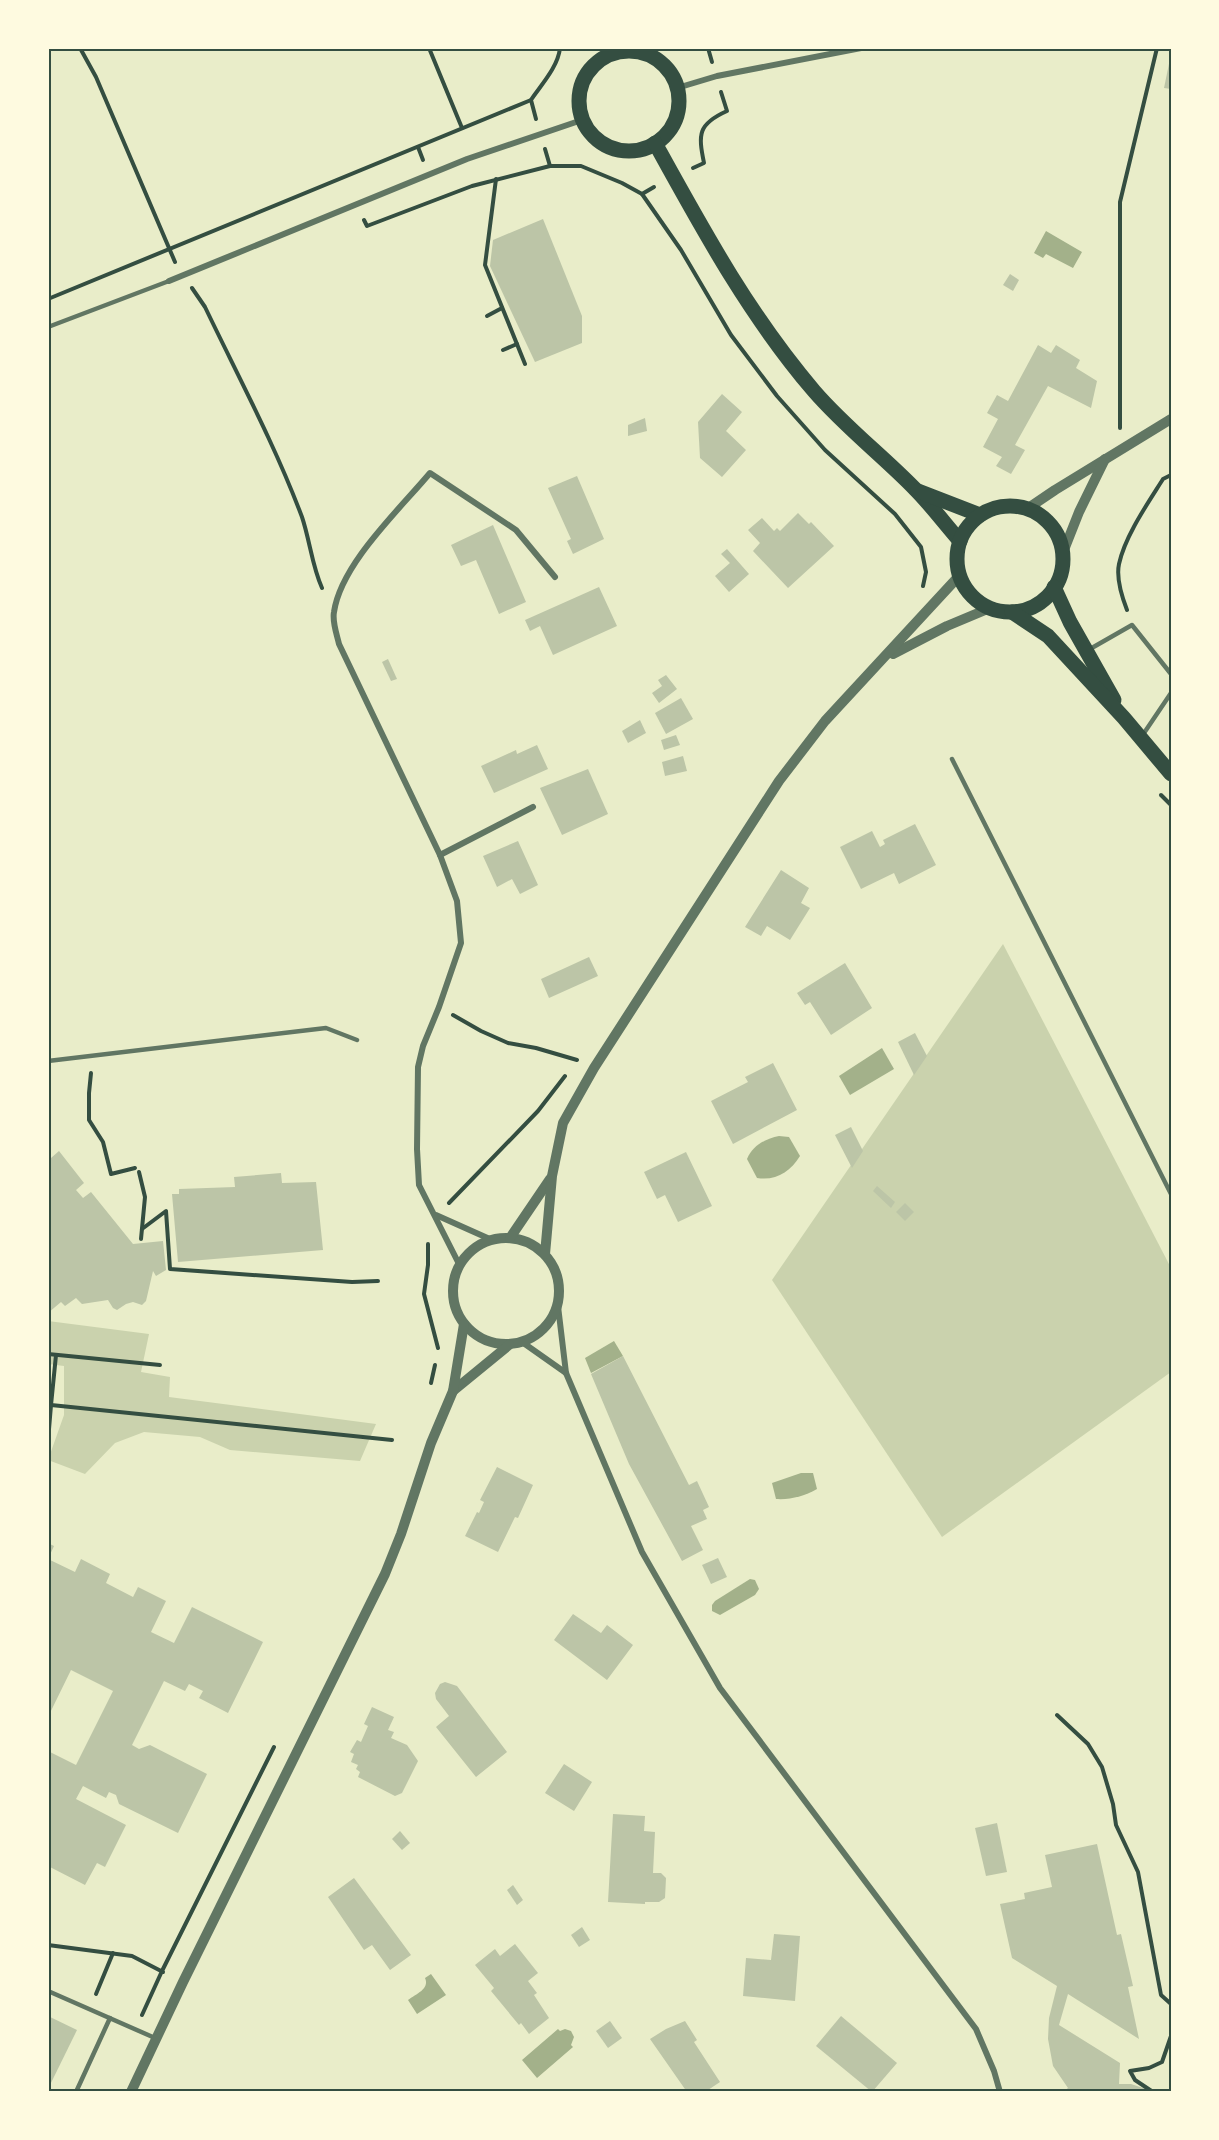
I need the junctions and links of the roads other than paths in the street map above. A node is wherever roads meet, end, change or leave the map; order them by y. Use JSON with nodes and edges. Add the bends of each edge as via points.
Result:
{"nodes":[{"id":1,"x":861,"y":48,"type":"edge"},
{"id":2,"x":611,"y":51,"type":"edge"},
{"id":3,"x":677,"y":88,"type":"junction"},
{"id":4,"x":582,"y":120,"type":"junction"},
{"id":5,"x":655,"y":143,"type":"junction"},
{"id":6,"x":169,"y":281,"type":"joint"},
{"id":7,"x":48,"y":327,"type":"edge"},
{"id":8,"x":1171,"y":419,"type":"edge"},
{"id":9,"x":1105,"y":458,"type":"junction"},
{"id":10,"x":916,"y":490,"type":"junction"},
{"id":11,"x":1027,"y":509,"type":"junction"},
{"id":12,"x":980,"y":515,"type":"junction"},
{"id":13,"x":960,"y":541,"type":"junction"},
{"id":14,"x":1062,"y":555,"type":"junction"},
{"id":15,"x":959,"y":576,"type":"junction"},
{"id":16,"x":555,"y":577,"type":"dead end"},
{"id":17,"x":1054,"y":587,"type":"junction"},
{"id":18,"x":990,"y":608,"type":"junction"},
{"id":19,"x":1012,"y":612,"type":"junction"},
{"id":20,"x":1087,"y":650,"type":"junction"},
{"id":21,"x":884,"y":658,"type":"junction"},
{"id":22,"x":1171,"y":674,"type":"edge"},
{"id":23,"x":1171,"y":693,"type":"edge"},
{"id":24,"x":1124,"y":718,"type":"junction"},
{"id":25,"x":1141,"y":738,"type":"junction"},
{"id":26,"x":952,"y":759,"type":"dead end"},
{"id":27,"x":1171,"y":774,"type":"edge"},
{"id":28,"x":533,"y":807,"type":"dead end"},
{"id":29,"x":440,"y":855,"type":"junction"},
{"id":30,"x":357,"y":1040,"type":"dead end"},
{"id":31,"x":48,"y":1061,"type":"edge"},
{"id":32,"x":552,"y":1176,"type":"junction"},
{"id":33,"x":1171,"y":1194,"type":"edge"},
{"id":34,"x":435,"y":1215,"type":"junction"},
{"id":35,"x":510,"y":1238,"type":"junction"},
{"id":36,"x":492,"y":1240,"type":"junction"},
{"id":37,"x":545,"y":1254,"type":"junction"},
{"id":38,"x":460,"y":1266,"type":"junction"},
{"id":39,"x":558,"y":1306,"type":"junction"},
{"id":40,"x":464,"y":1324,"type":"junction"},
{"id":41,"x":522,"y":1342,"type":"junction"},
{"id":42,"x":508,"y":1345,"type":"junction"},
{"id":43,"x":566,"y":1373,"type":"junction"},
{"id":44,"x":453,"y":1391,"type":"junction"},
{"id":45,"x":48,"y":1991,"type":"edge"},
{"id":46,"x":110,"y":2018,"type":"junction"},
{"id":47,"x":155,"y":2038,"type":"junction"},
{"id":48,"x":76,"y":2092,"type":"edge"},
{"id":49,"x":130,"y":2092,"type":"edge"},
{"id":50,"x":1000,"y":2092,"type":"edge"}],
"edges":[{"from":1,"to":3,"type":"street","via":[[717,76]]},
{"from":2,"to":3,"type":"main road","via":[[639,51],[652,56],[667,70]]},
{"from":2,"to":4,"type":"main road","via":[[586,73],[578,104]]},
{"from":3,"to":5,"type":"main road","via":[[677,113],[665,135]]},
{"from":4,"to":5,"type":"main road","via":[[605,145],[639,150]]},
{"from":4,"to":6,"type":"street","via":[[467,159]]},
{"from":5,"to":10,"type":"main road","via":[[765,330],[816,393]]},
{"from":6,"to":7,"type":"lane"},
{"from":8,"to":9,"type":"street"},
{"from":9,"to":11,"type":"street"},
{"from":9,"to":14,"type":"street"},
{"from":10,"to":12,"type":"main road"},
{"from":10,"to":13,"type":"main road"},
{"from":11,"to":12,"type":"main road","via":[[995,508]]},
{"from":11,"to":14,"type":"main road","via":[[1052,526]]},
{"from":12,"to":13,"type":"main road"},
{"from":13,"to":15,"type":"main road"},
{"from":14,"to":17,"type":"main road","via":[[1061,572]]},
{"from":15,"to":18,"type":"main road","via":[[972,595]]},
{"from":15,"to":21,"type":"street"},
{"from":16,"to":29,"type":"street","via":[[516,530],[430,473],[345,578],[333,614],[339,644]]},
{"from":17,"to":19,"type":"main road","via":[[1043,600]]},
{"from":17,"to":20,"type":"main road"},
{"from":18,"to":19,"type":"main road"},
{"from":18,"to":21,"type":"street"},
{"from":19,"to":24,"type":"main road","via":[[1048,636]]},
{"from":20,"to":22,"type":"lane","via":[[1132,625]]},
{"from":20,"to":24,"type":"main road"},
{"from":21,"to":32,"type":"street","via":[[825,721],[779,781],[594,1068],[563,1124]]},
{"from":23,"to":25,"type":"lane"},
{"from":24,"to":25,"type":"main road"},
{"from":25,"to":27,"type":"main road"},
{"from":26,"to":33,"type":"lane"},
{"from":28,"to":29,"type":"street"},
{"from":29,"to":34,"type":"street","via":[[458,901],[461,943],[417,1067],[419,1185]]},
{"from":30,"to":31,"type":"lane","via":[[327,1028]]},
{"from":32,"to":35,"type":"street"},
{"from":32,"to":37,"type":"street"},
{"from":34,"to":36,"type":"street"},
{"from":34,"to":38,"type":"street"},
{"from":35,"to":36,"type":"street"},
{"from":35,"to":37,"type":"street","via":[[535,1246]]},
{"from":36,"to":38,"type":"street","via":[[479,1245]]},
{"from":37,"to":39,"type":"street","via":[[560,1287]]},
{"from":38,"to":40,"type":"street","via":[[453,1296]]},
{"from":39,"to":41,"type":"street","via":[[538,1334]]},
{"from":39,"to":43,"type":"street"},
{"from":40,"to":42,"type":"street","via":[[477,1336]]},
{"from":40,"to":44,"type":"street"},
{"from":41,"to":42,"type":"street"},
{"from":41,"to":43,"type":"street"},
{"from":42,"to":44,"type":"street"},
{"from":43,"to":50,"type":"street","via":[[642,1551],[720,1688],[976,2029]]},
{"from":44,"to":47,"type":"street","via":[[385,1574]]},
{"from":45,"to":46,"type":"lane"},
{"from":46,"to":47,"type":"lane"},
{"from":46,"to":48,"type":"lane"},
{"from":47,"to":49,"type":"street"}]}
